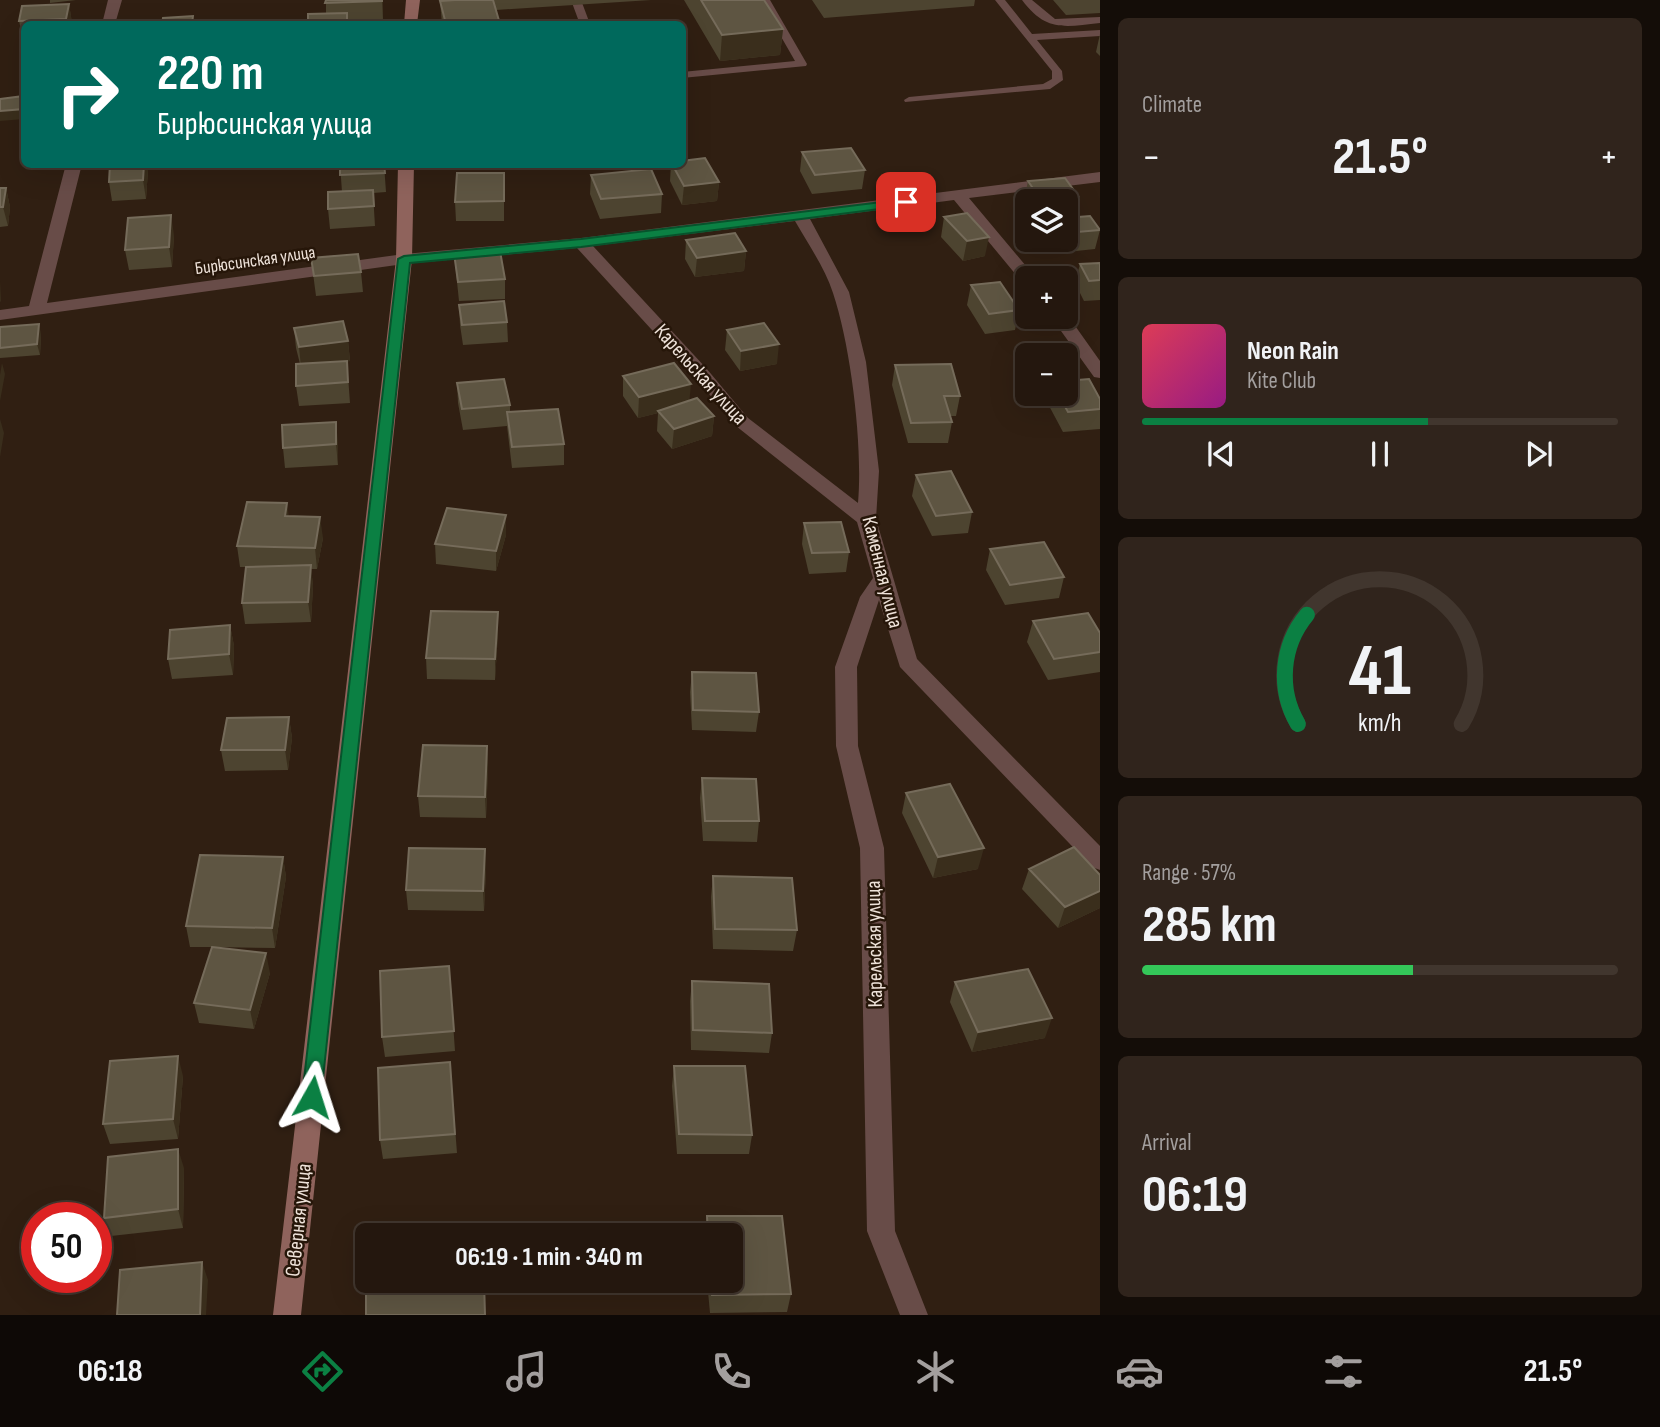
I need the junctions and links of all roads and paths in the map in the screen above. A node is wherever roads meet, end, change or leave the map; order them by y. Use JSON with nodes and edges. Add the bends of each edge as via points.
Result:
{"nodes":[{"id":1,"x":115,"y":0,"type":"edge"},
{"id":2,"x":413,"y":0,"type":"edge"},
{"id":3,"x":576,"y":0,"type":"edge"},
{"id":4,"x":765,"y":0,"type":"edge"},
{"id":5,"x":1000,"y":0,"type":"edge"},
{"id":6,"x":1027,"y":0,"type":"edge"},
{"id":7,"x":1100,"y":20,"type":"edge"},
{"id":8,"x":110,"y":21,"type":"edge"},
{"id":9,"x":411,"y":21,"type":"edge"},
{"id":10,"x":583,"y":21,"type":"edge"},
{"id":11,"x":1100,"y":33,"type":"edge"},
{"id":12,"x":1029,"y":37,"type":"junction"},
{"id":13,"x":686,"y":75,"type":"edge"},
{"id":14,"x":909,"y":100,"type":"dead end"},
{"id":15,"x":73,"y":168,"type":"edge"},
{"id":16,"x":406,"y":168,"type":"edge"},
{"id":17,"x":1100,"y":177,"type":"edge"},
{"id":18,"x":959,"y":196,"type":"junction"},
{"id":19,"x":801,"y":216,"type":"junction"},
{"id":20,"x":581,"y":243,"type":"junction"},
{"id":21,"x":404,"y":259,"type":"junction"},
{"id":22,"x":1018,"y":266,"type":"edge"},
{"id":23,"x":37,"y":309,"type":"junction"},
{"id":24,"x":0,"y":315,"type":"edge"},
{"id":25,"x":1069,"y":329,"type":"edge"},
{"id":26,"x":1100,"y":373,"type":"edge"},
{"id":27,"x":866,"y":519,"type":"junction"},
{"id":28,"x":883,"y":578,"type":"junction"},
{"id":29,"x":1100,"y":861,"type":"edge"},
{"id":30,"x":287,"y":1315,"type":"edge"},
{"id":31,"x":914,"y":1315,"type":"edge"}],
"edges":[{"from":1,"to":8,"type":"street"},
{"from":2,"to":9,"type":"main road"},
{"from":3,"to":10,"type":"lane"},
{"from":4,"to":13,"type":"lane","via":[[802,64]]},
{"from":5,"to":12,"type":"lane"},
{"from":6,"to":7,"type":"lane","via":[[1040,18],[1055,23]]},
{"from":11,"to":12,"type":"lane"},
{"from":12,"to":14,"type":"lane","via":[[1057,71],[1058,80],[1046,87]]},
{"from":15,"to":23,"type":"street"},
{"from":16,"to":21,"type":"main road","name":"Северная улица"},
{"from":17,"to":18,"type":"street","name":"Бирюсинская улица"},
{"from":18,"to":19,"type":"street","name":"Бирюсинская улица"},
{"from":18,"to":22,"type":"street"},
{"from":19,"to":20,"type":"street","name":"Бирюсинская улица"},
{"from":19,"to":27,"type":"street","name":"Каменная улица","via":[[841,292],[857,362],[870,471]]},
{"from":20,"to":21,"type":"street","name":"Бирюсинская улица"},
{"from":20,"to":27,"type":"street","name":"Карельская улица","via":[[742,422]]},
{"from":21,"to":23,"type":"street","name":"Бирюсинская улица"},
{"from":21,"to":30,"type":"main road","name":"Северная улица"},
{"from":23,"to":24,"type":"street","name":"Бирюсинская улица"},
{"from":25,"to":26,"type":"street"},
{"from":27,"to":28,"type":"street","name":"Каменная улица"},
{"from":28,"to":29,"type":"street","name":"Каменная улица","via":[[908,662]]},
{"from":28,"to":31,"type":"street","name":"Карельская улица","via":[[870,597],[846,667],[847,746],[872,848],[881,1231]]}]}
